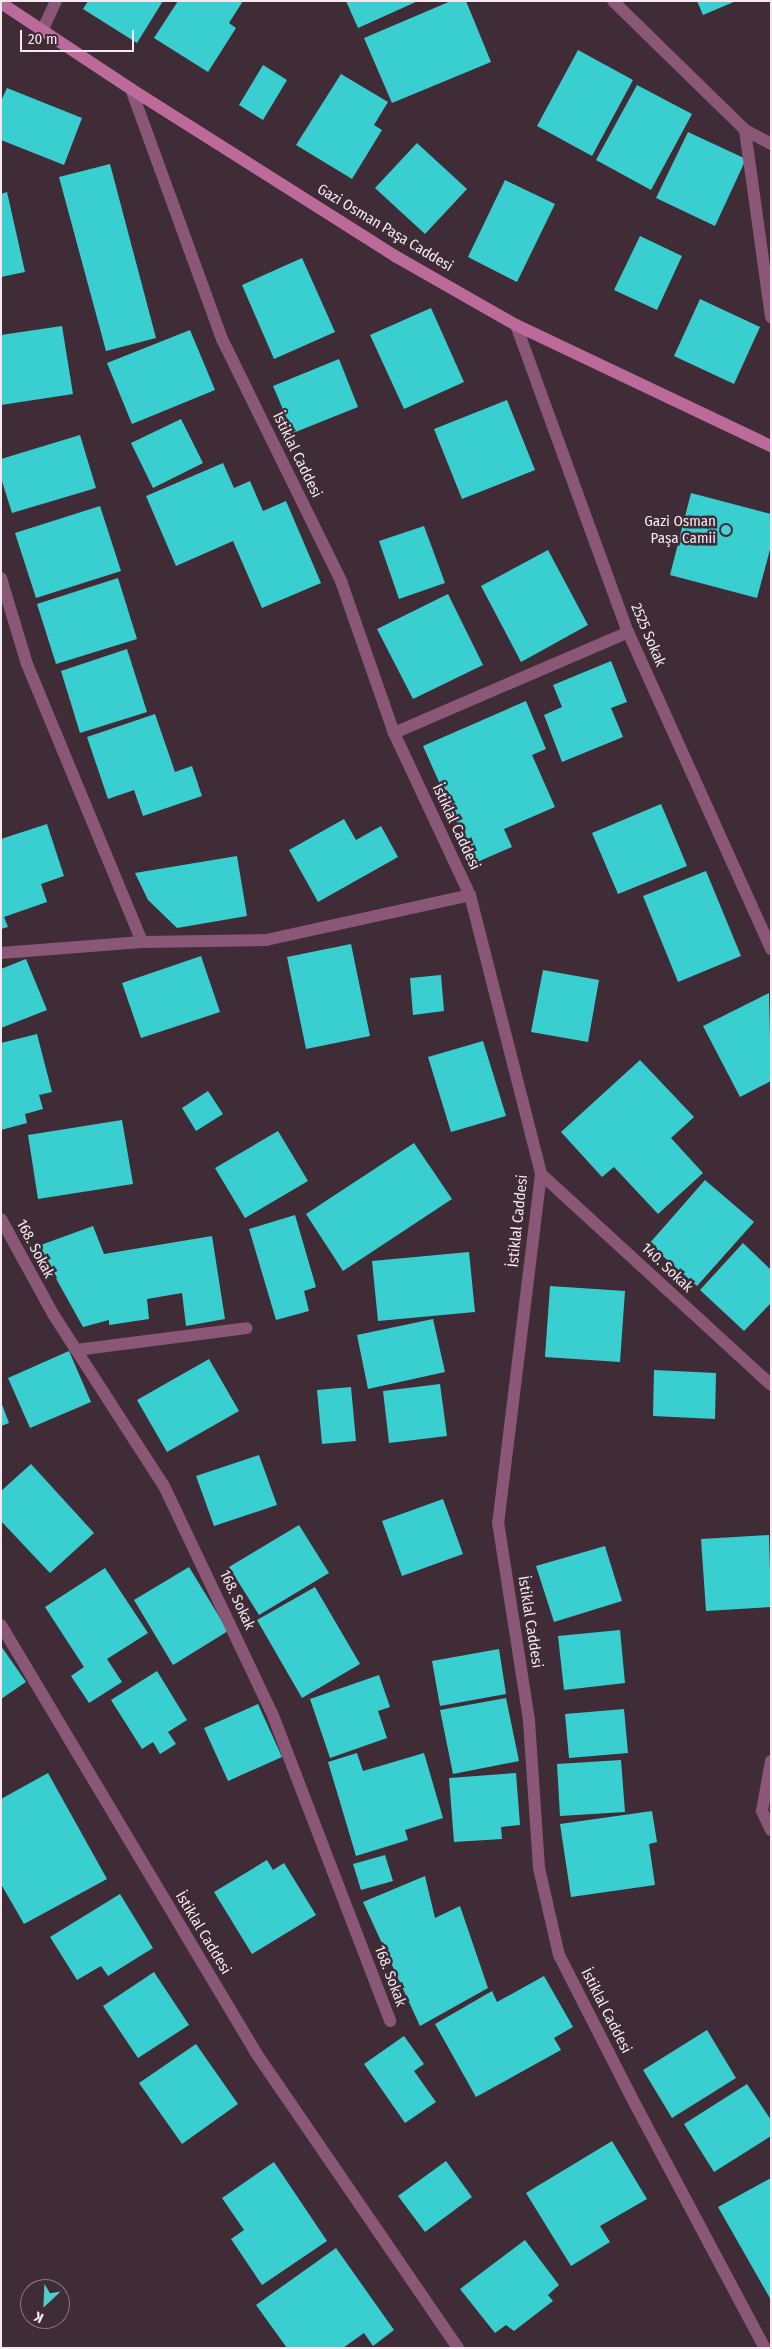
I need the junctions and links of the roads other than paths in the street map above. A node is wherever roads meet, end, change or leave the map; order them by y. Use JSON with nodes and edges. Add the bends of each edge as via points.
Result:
{"nodes":[{"id":1,"x":56,"y":1,"type":"edge"},
{"id":2,"x":613,"y":1,"type":"edge"},
{"id":3,"x":1,"y":3,"type":"edge"},
{"id":4,"x":42,"y":31,"type":"junction"},
{"id":5,"x":131,"y":89,"type":"junction"},
{"id":6,"x":745,"y":130,"type":"junction"},
{"id":7,"x":771,"y":144,"type":"edge"},
{"id":8,"x":771,"y":317,"type":"edge"},
{"id":9,"x":516,"y":325,"type":"junction"},
{"id":10,"x":771,"y":446,"type":"edge"},
{"id":11,"x":1,"y":578,"type":"edge"},
{"id":12,"x":628,"y":632,"type":"junction"},
{"id":13,"x":394,"y":733,"type":"junction"},
{"id":14,"x":470,"y":895,"type":"junction"},
{"id":15,"x":142,"y":942,"type":"junction"},
{"id":16,"x":771,"y":949,"type":"edge"},
{"id":17,"x":1,"y":953,"type":"edge"},
{"id":18,"x":541,"y":1174,"type":"junction"},
{"id":19,"x":1,"y":1219,"type":"edge"},
{"id":20,"x":247,"y":1328,"type":"dead end"},
{"id":21,"x":76,"y":1350,"type":"junction"},
{"id":22,"x":771,"y":1385,"type":"edge"},
{"id":23,"x":1,"y":1625,"type":"edge"},
{"id":24,"x":771,"y":1761,"type":"edge"},
{"id":25,"x":771,"y":1830,"type":"edge"},
{"id":26,"x":390,"y":2021,"type":"dead end"},
{"id":27,"x":458,"y":2348,"type":"edge"},
{"id":28,"x":765,"y":2348,"type":"edge"}],
"edges":[{"from":1,"to":4,"type":"street"},
{"from":2,"to":6,"type":"street"},
{"from":3,"to":4,"type":"street","name":"Gazi Osman Paşa Caddesi"},
{"from":4,"to":5,"type":"street","name":"Gazi Osman Paşa Caddesi"},
{"from":5,"to":9,"type":"street","name":"Gazi Osman Paşa Caddesi","via":[[395,256]]},
{"from":5,"to":13,"type":"street","name":"İstiklal Caddesi","via":[[222,339],[341,581]]},
{"from":6,"to":7,"type":"street"},
{"from":6,"to":8,"type":"street"},
{"from":9,"to":10,"type":"street","name":"Gazi Osman Paşa Caddesi"},
{"from":9,"to":12,"type":"street","name":"2525 Sokak"},
{"from":11,"to":15,"type":"street","via":[[27,664]]},
{"from":12,"to":13,"type":"street"},
{"from":12,"to":16,"type":"street","name":"2525 Sokak"},
{"from":13,"to":14,"type":"street","name":"İstiklal Caddesi"},
{"from":14,"to":15,"type":"street","via":[[266,940]]},
{"from":14,"to":18,"type":"street","name":"İstiklal Caddesi"},
{"from":15,"to":17,"type":"street"},
{"from":18,"to":22,"type":"street","name":"140. Sokak"},
{"from":18,"to":28,"type":"street","name":"İstiklal Caddesi","via":[[498,1522],[529,1721],[539,1868],[559,1955]]},
{"from":19,"to":21,"type":"street","name":"168. Sokak"},
{"from":20,"to":21,"type":"street"},
{"from":21,"to":26,"type":"street","name":"168. Sokak","via":[[164,1486],[272,1712]]},
{"from":23,"to":27,"type":"street","name":"İstiklal Caddesi","via":[[256,2054]]},
{"from":24,"to":25,"type":"street","via":[[762,1811]]}]}
